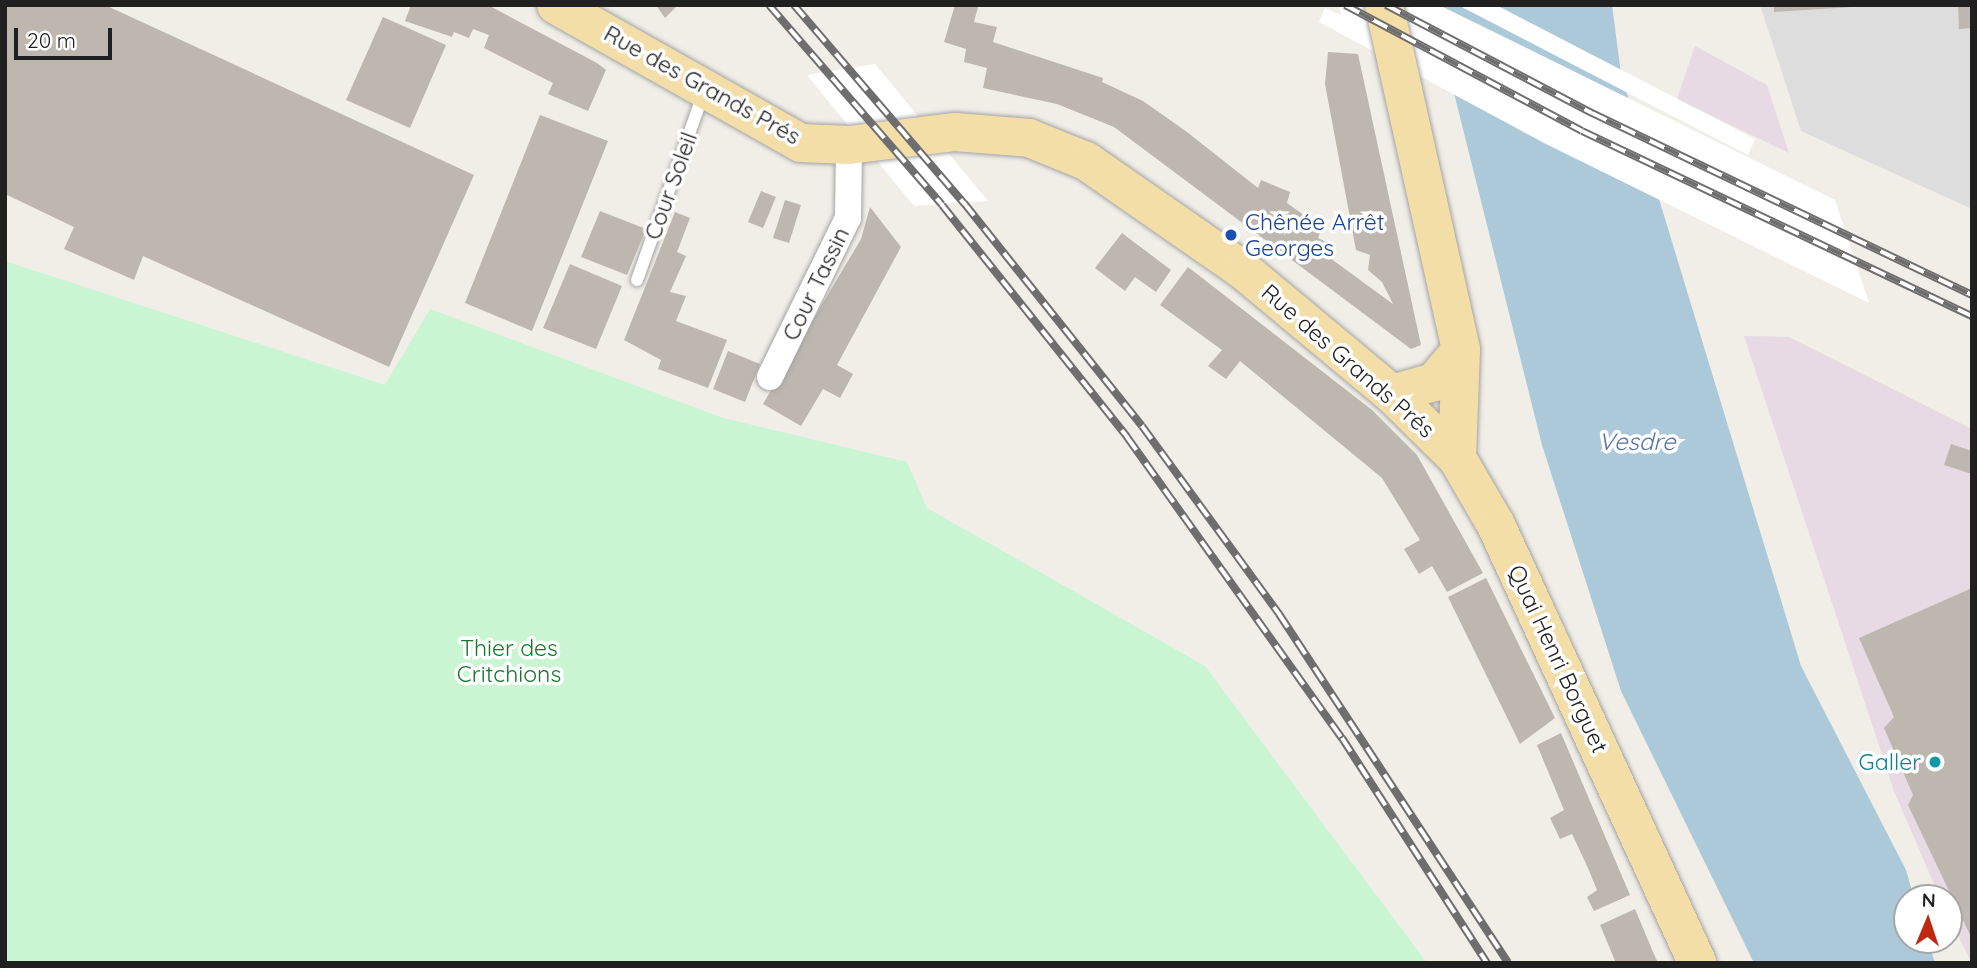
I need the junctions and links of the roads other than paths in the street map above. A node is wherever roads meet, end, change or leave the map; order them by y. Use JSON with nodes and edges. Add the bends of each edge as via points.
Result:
{"nodes":[{"id":1,"x":556,"y":5,"type":"edge"},
{"id":2,"x":1384,"y":5,"type":"edge"},
{"id":3,"x":704,"y":92,"type":"junction"},
{"id":4,"x":849,"y":145,"type":"junction"},
{"id":5,"x":637,"y":280,"type":"dead end"},
{"id":6,"x":1461,"y":350,"type":"junction"},
{"id":7,"x":770,"y":377,"type":"dead end"},
{"id":8,"x":1392,"y":394,"type":"junction"},
{"id":9,"x":1457,"y":458,"type":"junction"},
{"id":10,"x":1697,"y":963,"type":"edge"}],
"edges":[{"from":1,"to":3,"type":"main road","name":"Rue des Grands Prés"},
{"from":2,"to":6,"type":"main road"},
{"from":3,"to":4,"type":"main road","name":"Rue des Grands Prés","via":[[801,143]]},
{"from":3,"to":5,"type":"lane","name":"Cour Soleil"},
{"from":4,"to":7,"type":"street","name":"Cour Tassin","via":[[848,218]]},
{"from":4,"to":8,"type":"main road","name":"Rue des Grands Prés","via":[[954,132],[1029,138],[1086,161],[1243,270]]},
{"from":6,"to":8,"type":"main road","via":[[1434,382]]},
{"from":6,"to":9,"type":"main road"},
{"from":8,"to":9,"type":"main road","name":"Rue des Grands Prés"},
{"from":9,"to":10,"type":"main road","name":"Quai Henri Borguet","via":[[1496,526]]}]}
